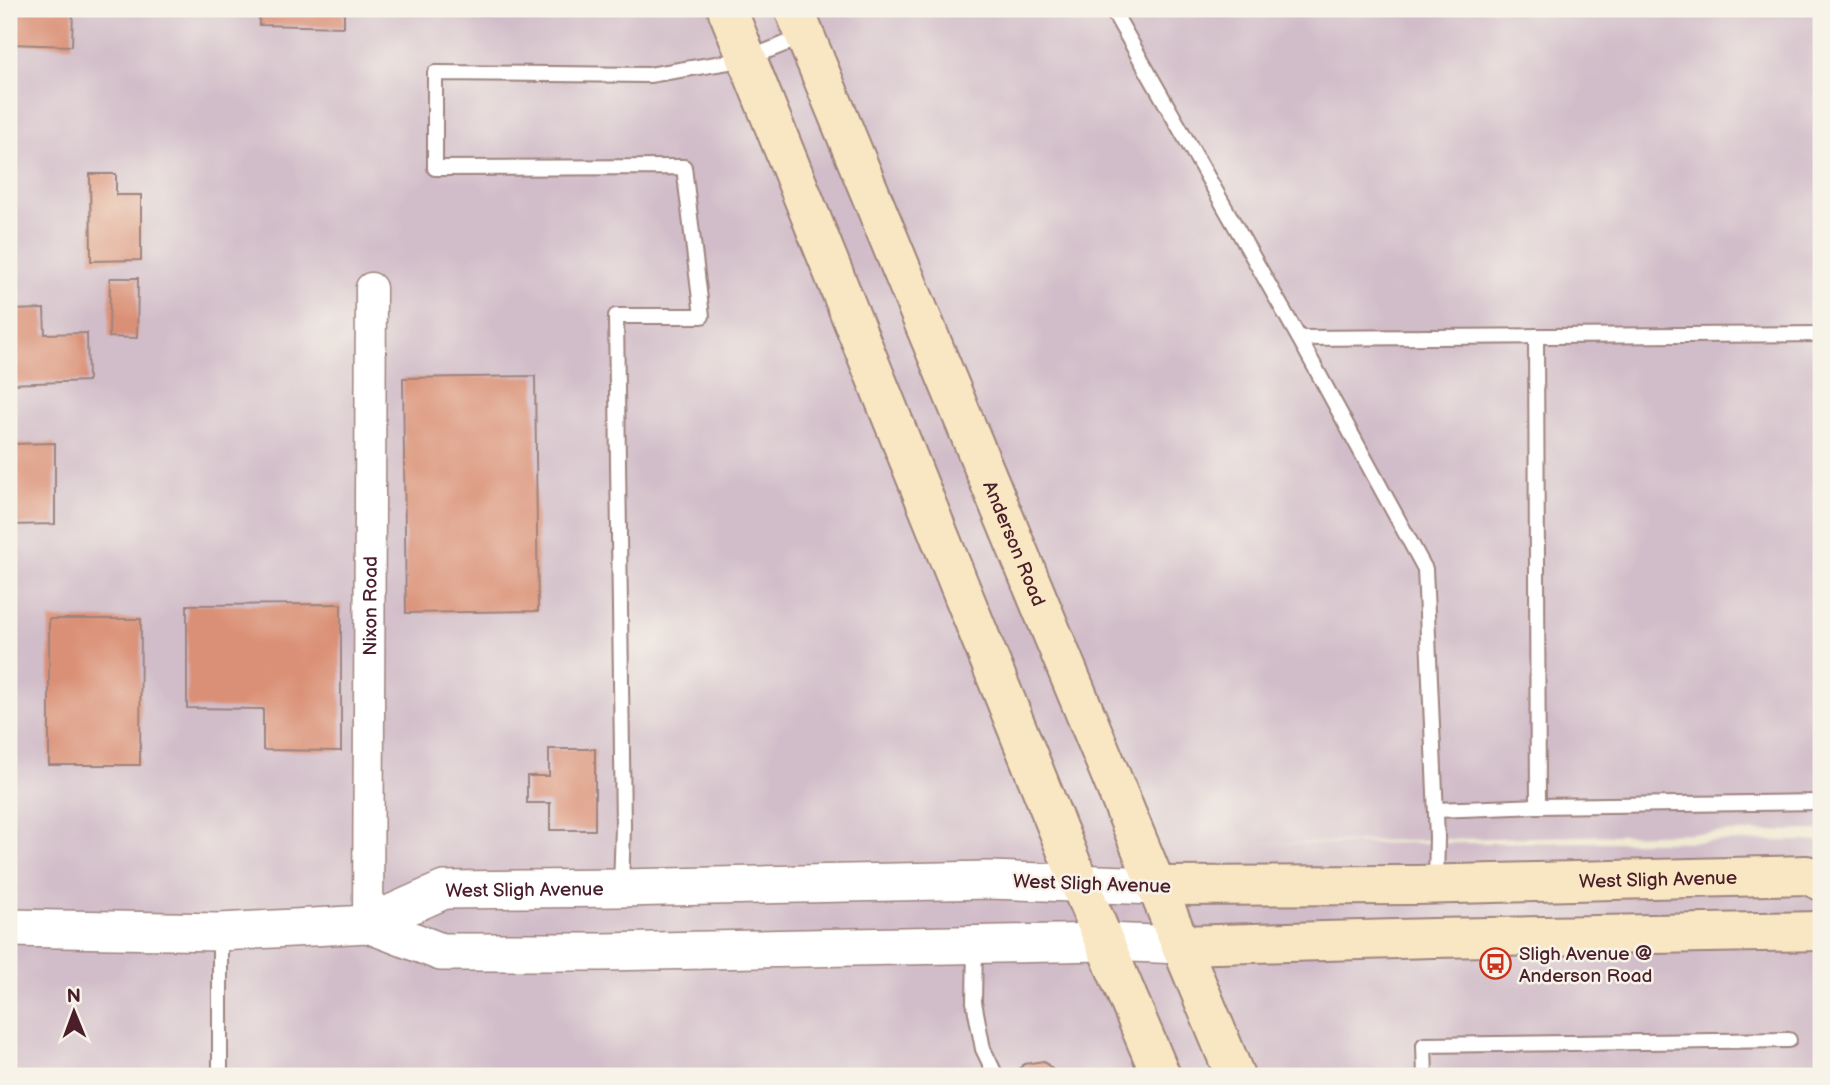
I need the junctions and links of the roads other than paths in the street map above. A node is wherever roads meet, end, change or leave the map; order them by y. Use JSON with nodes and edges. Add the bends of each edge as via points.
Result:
{"nodes":[{"id":1,"x":727,"y":9,"type":"edge"},
{"id":2,"x":1112,"y":9,"type":"edge"},
{"id":3,"x":800,"y":22,"type":"edge"},
{"id":4,"x":747,"y":59,"type":"junction"},
{"id":5,"x":371,"y":288,"type":"dead end"},
{"id":6,"x":1821,"y":334,"type":"edge"},
{"id":7,"x":1536,"y":336,"type":"junction"},
{"id":8,"x":1299,"y":338,"type":"junction"},
{"id":9,"x":1821,"y":802,"type":"edge"},
{"id":10,"x":1538,"y":806,"type":"junction"},
{"id":11,"x":1436,"y":810,"type":"junction"},
{"id":12,"x":1821,"y":881,"type":"edge"},
{"id":13,"x":1079,"y":882,"type":"junction"},
{"id":14,"x":1436,"y":885,"type":"junction"},
{"id":15,"x":1156,"y":886,"type":"junction"},
{"id":16,"x":621,"y":888,"type":"junction"},
{"id":17,"x":368,"y":924,"type":"junction"},
{"id":18,"x":9,"y":928,"type":"edge"},
{"id":19,"x":1821,"y":931,"type":"edge"},
{"id":20,"x":220,"y":932,"type":"junction"},
{"id":21,"x":1105,"y":942,"type":"junction"},
{"id":22,"x":975,"y":944,"type":"junction"},
{"id":23,"x":1181,"y":945,"type":"junction"},
{"id":24,"x":1789,"y":1040,"type":"dead end"},
{"id":25,"x":220,"y":1076,"type":"edge"},
{"id":26,"x":996,"y":1076,"type":"edge"},
{"id":27,"x":1161,"y":1076,"type":"edge"},
{"id":28,"x":1235,"y":1076,"type":"edge"},
{"id":29,"x":1424,"y":1076,"type":"edge"}],
"edges":[{"from":1,"to":4,"type":"main road"},
{"from":2,"to":8,"type":"lane"},
{"from":3,"to":4,"type":"lane"},
{"from":3,"to":15,"type":"main road","name":"Anderson Road"},
{"from":4,"to":13,"type":"main road"},
{"from":4,"to":16,"type":"lane","via":[[649,75],[435,74],[435,167],[684,167],[702,316],[616,316]]},
{"from":5,"to":17,"type":"street","name":"Nixon Road"},
{"from":6,"to":7,"type":"lane"},
{"from":7,"to":8,"type":"lane"},
{"from":7,"to":10,"type":"lane"},
{"from":8,"to":11,"type":"lane","via":[[1426,569]]},
{"from":9,"to":10,"type":"lane"},
{"from":10,"to":11,"type":"lane"},
{"from":11,"to":14,"type":"lane"},
{"from":12,"to":14,"type":"main road","name":"West Sligh Avenue","via":[[1807,875]]},
{"from":13,"to":15,"type":"street","name":"West Sligh Avenue"},
{"from":13,"to":16,"type":"street","name":"West Sligh Avenue"},
{"from":13,"to":21,"type":"main road"},
{"from":14,"to":15,"type":"main road","name":"West Sligh Avenue"},
{"from":15,"to":23,"type":"main road","name":"Anderson Road"},
{"from":16,"to":17,"type":"street","name":"West Sligh Avenue","via":[[444,890]]},
{"from":17,"to":20,"type":"street","name":"West Sligh Avenue"},
{"from":17,"to":22,"type":"street","name":"West Sligh Avenue","via":[[440,952]]},
{"from":18,"to":20,"type":"street","name":"West Sligh Avenue"},
{"from":19,"to":23,"type":"main road","name":"West Sligh Avenue"},
{"from":20,"to":25,"type":"lane"},
{"from":21,"to":22,"type":"street","name":"West Sligh Avenue"},
{"from":21,"to":23,"type":"street","name":"West Sligh Avenue"},
{"from":21,"to":27,"type":"main road"},
{"from":22,"to":26,"type":"lane","via":[[974,1002],[984,1049]]},
{"from":23,"to":28,"type":"main road","name":"Anderson Road"},
{"from":24,"to":29,"type":"lane","via":[[1424,1045]]}]}
